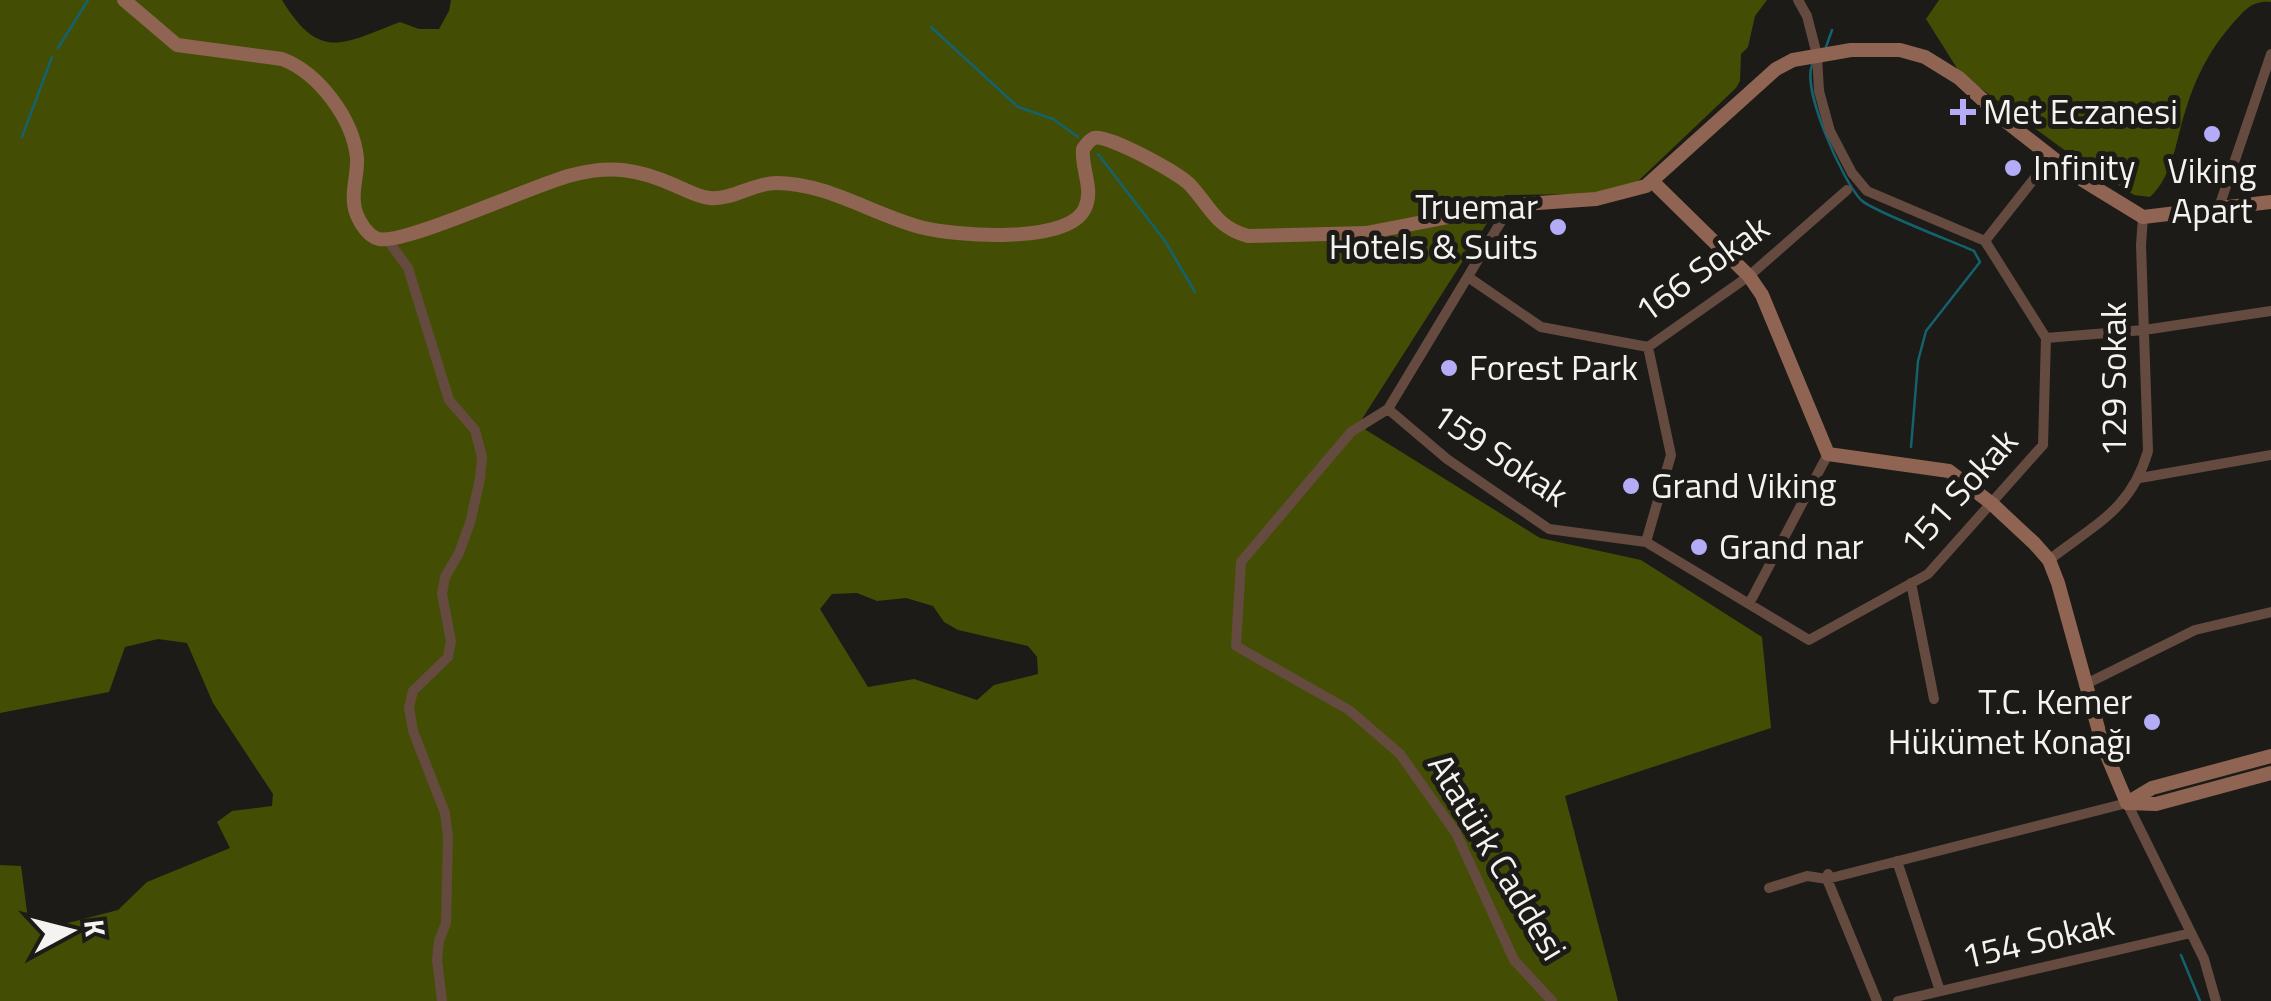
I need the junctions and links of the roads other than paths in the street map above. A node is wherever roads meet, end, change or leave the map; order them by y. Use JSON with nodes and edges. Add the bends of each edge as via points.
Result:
{"nodes":[{"id":1,"x":124,"y":0,"type":"edge"},
{"id":2,"x":1798,"y":0,"type":"edge"},
{"id":3,"x":2271,"y":54,"type":"edge"},
{"id":4,"x":1817,"y":56,"type":"junction"},
{"id":5,"x":2052,"y":156,"type":"junction"},
{"id":6,"x":1653,"y":182,"type":"junction"},
{"id":7,"x":1846,"y":190,"type":"dead end"},
{"id":8,"x":2271,"y":202,"type":"edge"},
{"id":9,"x":1511,"y":205,"type":"junction"},
{"id":10,"x":2218,"y":210,"type":"junction"},
{"id":11,"x":2144,"y":217,"type":"junction"},
{"id":12,"x":387,"y":239,"type":"junction"},
{"id":13,"x":1985,"y":241,"type":"junction"},
{"id":14,"x":1749,"y":276,"type":"junction"},
{"id":15,"x":1468,"y":278,"type":"junction"},
{"id":16,"x":2271,"y":310,"type":"edge"},
{"id":17,"x":2144,"y":330,"type":"junction"},
{"id":18,"x":2046,"y":338,"type":"junction"},
{"id":19,"x":1648,"y":347,"type":"junction"},
{"id":20,"x":1388,"y":409,"type":"junction"},
{"id":21,"x":1828,"y":454,"type":"junction"},
{"id":22,"x":2271,"y":455,"type":"edge"},
{"id":23,"x":2140,"y":478,"type":"junction"},
{"id":24,"x":1991,"y":503,"type":"junction"},
{"id":25,"x":1646,"y":542,"type":"junction"},
{"id":26,"x":2049,"y":560,"type":"junction"},
{"id":27,"x":1911,"y":583,"type":"junction"},
{"id":28,"x":1750,"y":604,"type":"junction"},
{"id":29,"x":2271,"y":612,"type":"edge"},
{"id":30,"x":2084,"y":685,"type":"junction"},
{"id":31,"x":1934,"y":699,"type":"dead end"},
{"id":32,"x":2271,"y":756,"type":"edge"},
{"id":33,"x":2271,"y":773,"type":"edge"},
{"id":34,"x":2204,"y":774,"type":"junction"},
{"id":35,"x":2208,"y":790,"type":"junction"},
{"id":36,"x":2126,"y":803,"type":"junction"},
{"id":37,"x":1896,"y":861,"type":"junction"},
{"id":38,"x":1828,"y":876,"type":"junction"},
{"id":39,"x":1769,"y":888,"type":"dead end"},
{"id":40,"x":2191,"y":933,"type":"junction"},
{"id":41,"x":1940,"y":991,"type":"junction"},
{"id":42,"x":442,"y":1001,"type":"edge"},
{"id":43,"x":1552,"y":1001,"type":"edge"},
{"id":44,"x":1877,"y":1001,"type":"edge"},
{"id":45,"x":1898,"y":1001,"type":"edge"},
{"id":46,"x":2216,"y":1001,"type":"edge"}],
"edges":[{"from":1,"to":12,"type":"street","via":[[178,45],[282,60],[302,70],[326,92],[350,132],[359,220],[371,236]]},
{"from":2,"to":4,"type":"street"},
{"from":3,"to":10,"type":"street"},
{"from":4,"to":5,"type":"street","via":[[1900,50],[1925,57]]},
{"from":4,"to":6,"type":"street","via":[[1776,69]]},
{"from":4,"to":13,"type":"street","via":[[1830,131],[1867,191]]},
{"from":5,"to":11,"type":"street"},
{"from":5,"to":13,"type":"street"},
{"from":6,"to":9,"type":"street","via":[[1596,199]]},
{"from":6,"to":14,"type":"street"},
{"from":7,"to":14,"type":"street","name":"166 Sokak"},
{"from":8,"to":10,"type":"street"},
{"from":9,"to":12,"type":"street","via":[[1366,233],[1248,236],[1207,211],[1190,184],[1100,138],[1083,149],[1089,193],[1084,213],[1044,232],[952,235],[792,184],[711,198],[643,171],[614,167],[553,181]]},
{"from":9,"to":15,"type":"street","name":"Atatürk Caddesi"},
{"from":10,"to":11,"type":"street"},
{"from":11,"to":17,"type":"street","name":"129 Sokak"},
{"from":12,"to":42,"type":"street","via":[[408,268],[449,400],[475,430],[482,456],[470,523],[442,594],[448,656],[413,691],[409,707],[448,838],[438,960]]},
{"from":13,"to":18,"type":"street"},
{"from":14,"to":19,"type":"street","name":"166 Sokak"},
{"from":14,"to":21,"type":"street","via":[[1773,316]]},
{"from":15,"to":19,"type":"street","name":"166 Sokak","via":[[1540,327]]},
{"from":15,"to":20,"type":"street","name":"Atatürk Caddesi"},
{"from":16,"to":17,"type":"street"},
{"from":17,"to":18,"type":"street"},
{"from":17,"to":23,"type":"street","name":"129 Sokak","via":[[2148,451]]},
{"from":18,"to":24,"type":"street","name":"151 Sokak","via":[[2042,445]]},
{"from":19,"to":25,"type":"street","via":[[1671,455]]},
{"from":20,"to":25,"type":"street","name":"159 Sokak","via":[[1549,529]]},
{"from":20,"to":43,"type":"street","name":"Atatürk Caddesi","via":[[1351,432],[1241,562],[1236,646],[1349,710],[1400,754],[1456,833],[1514,960]]},
{"from":21,"to":24,"type":"street","via":[[1949,471]]},
{"from":21,"to":28,"type":"street"},
{"from":22,"to":23,"type":"street"},
{"from":23,"to":26,"type":"street","name":"129 Sokak","via":[[2126,500]]},
{"from":24,"to":26,"type":"street"},
{"from":24,"to":27,"type":"street","name":"151 Sokak","via":[[1928,574]]},
{"from":25,"to":28,"type":"street"},
{"from":26,"to":30,"type":"street"},
{"from":27,"to":28,"type":"street","name":"151 Sokak","via":[[1810,640]]},
{"from":27,"to":31,"type":"street"},
{"from":29,"to":30,"type":"street","via":[[2195,630]]},
{"from":30,"to":36,"type":"street"},
{"from":32,"to":34,"type":"street"},
{"from":33,"to":35,"type":"street"},
{"from":34,"to":35,"type":"street"},
{"from":34,"to":36,"type":"street"},
{"from":35,"to":36,"type":"street","via":[[2156,804]]},
{"from":36,"to":37,"type":"street"},
{"from":36,"to":40,"type":"street"},
{"from":37,"to":38,"type":"street"},
{"from":37,"to":41,"type":"street"},
{"from":38,"to":39,"type":"street"},
{"from":38,"to":44,"type":"street"},
{"from":40,"to":41,"type":"street","name":"154 Sokak"},
{"from":40,"to":46,"type":"street"},
{"from":41,"to":45,"type":"street","name":"154 Sokak"}]}
